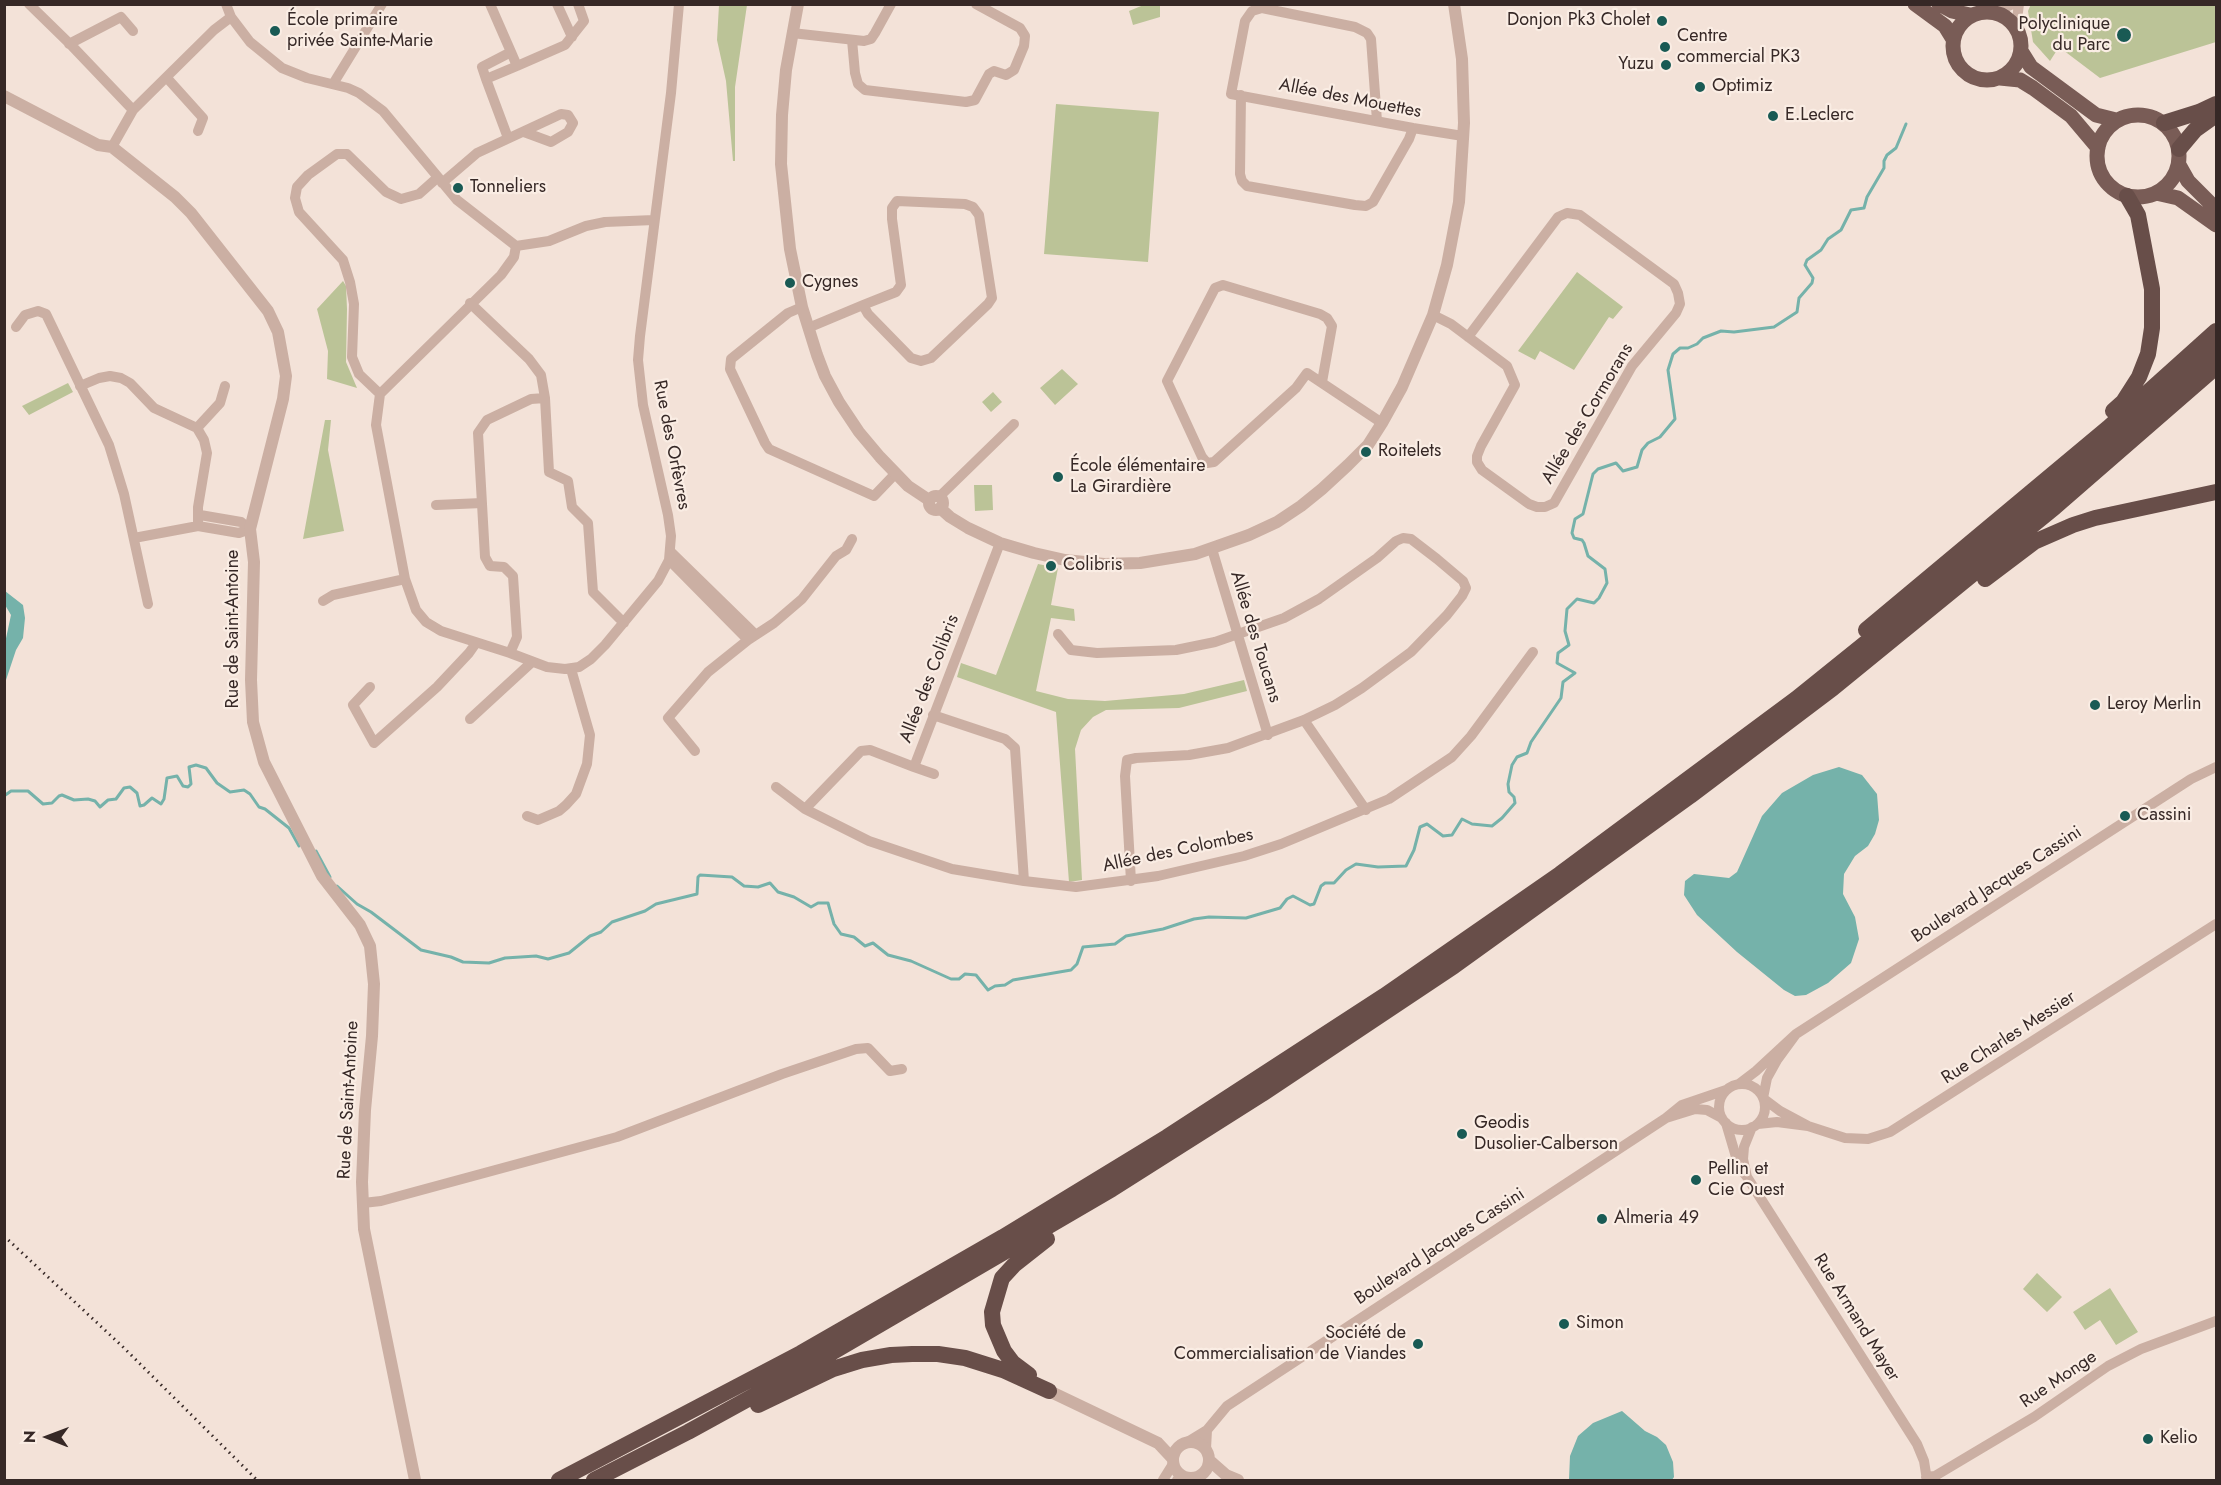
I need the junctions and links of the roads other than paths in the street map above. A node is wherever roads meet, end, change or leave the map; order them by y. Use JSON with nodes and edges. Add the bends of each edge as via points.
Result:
{"nodes":[{"id":1,"x":29,"y":4,"type":"edge"},
{"id":2,"x":226,"y":4,"type":"edge"},
{"id":3,"x":382,"y":4,"type":"edge"},
{"id":4,"x":490,"y":4,"type":"edge"},
{"id":5,"x":557,"y":4,"type":"edge"},
{"id":6,"x":578,"y":4,"type":"edge"},
{"id":7,"x":679,"y":4,"type":"edge"},
{"id":8,"x":798,"y":4,"type":"edge"},
{"id":9,"x":891,"y":4,"type":"edge"},
{"id":10,"x":976,"y":4,"type":"edge"},
{"id":11,"x":1454,"y":4,"type":"edge"},
{"id":12,"x":1915,"y":4,"type":"edge"},
{"id":13,"x":1939,"y":4,"type":"edge"},
{"id":14,"x":2013,"y":4,"type":"edge"},
{"id":15,"x":2019,"y":4,"type":"edge"},
{"id":16,"x":1995,"y":12,"type":"junction"},
{"id":17,"x":1970,"y":15,"type":"junction"},
{"id":18,"x":231,"y":16,"type":"junction"},
{"id":19,"x":2016,"y":27,"type":"junction"},
{"id":20,"x":133,"y":31,"type":"dead end"},
{"id":21,"x":792,"y":33,"type":"junction"},
{"id":22,"x":572,"y":36,"type":"junction"},
{"id":23,"x":1953,"y":39,"type":"junction"},
{"id":24,"x":852,"y":40,"type":"junction"},
{"id":25,"x":69,"y":44,"type":"junction"},
{"id":26,"x":2021,"y":51,"type":"junction"},
{"id":27,"x":511,"y":52,"type":"junction"},
{"id":28,"x":517,"y":66,"type":"junction"},
{"id":29,"x":167,"y":78,"type":"junction"},
{"id":30,"x":2000,"y":78,"type":"junction"},
{"id":31,"x":486,"y":79,"type":"junction"},
{"id":32,"x":333,"y":84,"type":"junction"},
{"id":33,"x":1236,"y":94,"type":"junction"},
{"id":34,"x":4,"y":96,"type":"edge"},
{"id":35,"x":2217,"y":104,"type":"edge"},
{"id":36,"x":133,"y":110,"type":"junction"},
{"id":37,"x":2217,"y":115,"type":"edge"},
{"id":38,"x":1377,"y":120,"type":"junction"},
{"id":39,"x":2116,"y":120,"type":"junction"},
{"id":40,"x":2164,"y":123,"type":"junction"},
{"id":41,"x":1413,"y":128,"type":"junction"},
{"id":42,"x":198,"y":131,"type":"dead end"},
{"id":43,"x":524,"y":132,"type":"dead end"},
{"id":44,"x":1463,"y":136,"type":"junction"},
{"id":45,"x":508,"y":138,"type":"junction"},
{"id":46,"x":112,"y":147,"type":"junction"},
{"id":47,"x":2098,"y":148,"type":"junction"},
{"id":48,"x":2179,"y":157,"type":"junction"},
{"id":49,"x":440,"y":180,"type":"junction"},
{"id":50,"x":2157,"y":193,"type":"junction"},
{"id":51,"x":2127,"y":196,"type":"junction"},
{"id":52,"x":2217,"y":209,"type":"edge"},
{"id":53,"x":654,"y":220,"type":"junction"},
{"id":54,"x":2217,"y":225,"type":"edge"},
{"id":55,"x":516,"y":246,"type":"junction"},
{"id":56,"x":470,"y":303,"type":"junction"},
{"id":57,"x":863,"y":305,"type":"junction"},
{"id":58,"x":802,"y":306,"type":"junction"},
{"id":59,"x":1433,"y":315,"type":"junction"},
{"id":60,"x":16,"y":327,"type":"dead end"},
{"id":61,"x":808,"y":328,"type":"junction"},
{"id":62,"x":2217,"y":331,"type":"edge"},
{"id":63,"x":1468,"y":337,"type":"junction"},
{"id":64,"x":2217,"y":348,"type":"edge"},
{"id":65,"x":2217,"y":367,"type":"edge"},
{"id":66,"x":1322,"y":382,"type":"junction"},
{"id":67,"x":80,"y":386,"type":"junction"},
{"id":68,"x":225,"y":386,"type":"dead end"},
{"id":69,"x":380,"y":394,"type":"junction"},
{"id":70,"x":545,"y":398,"type":"junction"},
{"id":71,"x":1382,"y":423,"type":"junction"},
{"id":72,"x":1014,"y":424,"type":"dead end"},
{"id":73,"x":197,"y":428,"type":"junction"},
{"id":74,"x":2063,"y":466,"type":"junction"},
{"id":75,"x":896,"y":473,"type":"junction"},
{"id":76,"x":2217,"y":492,"type":"edge"},
{"id":77,"x":936,"y":501,"type":"junction"},
{"id":78,"x":482,"y":502,"type":"junction"},
{"id":79,"x":436,"y":505,"type":"dead end"},
{"id":80,"x":199,"y":521,"type":"junction"},
{"id":81,"x":250,"y":529,"type":"junction"},
{"id":82,"x":134,"y":538,"type":"junction"},
{"id":83,"x":852,"y":539,"type":"dead end"},
{"id":84,"x":1000,"y":543,"type":"junction"},
{"id":85,"x":1212,"y":549,"type":"junction"},
{"id":86,"x":670,"y":556,"type":"junction"},
{"id":87,"x":405,"y":579,"type":"junction"},
{"id":88,"x":323,"y":601,"type":"dead end"},
{"id":89,"x":148,"y":604,"type":"dead end"},
{"id":90,"x":624,"y":623,"type":"junction"},
{"id":91,"x":1907,"y":629,"type":"junction"},
{"id":92,"x":1058,"y":634,"type":"dead end"},
{"id":93,"x":1238,"y":635,"type":"junction"},
{"id":94,"x":752,"y":638,"type":"junction"},
{"id":95,"x":476,"y":643,"type":"junction"},
{"id":96,"x":1533,"y":651,"type":"dead end"},
{"id":97,"x":510,"y":653,"type":"junction"},
{"id":98,"x":532,"y":662,"type":"junction"},
{"id":99,"x":571,"y":669,"type":"junction"},
{"id":100,"x":370,"y":687,"type":"dead end"},
{"id":101,"x":1796,"y":699,"type":"junction"},
{"id":102,"x":933,"y":715,"type":"junction"},
{"id":103,"x":470,"y":719,"type":"dead end"},
{"id":104,"x":1304,"y":720,"type":"junction"},
{"id":105,"x":1268,"y":735,"type":"junction"},
{"id":106,"x":695,"y":751,"type":"dead end"},
{"id":107,"x":914,"y":767,"type":"junction"},
{"id":108,"x":2217,"y":767,"type":"edge"},
{"id":109,"x":934,"y":774,"type":"dead end"},
{"id":110,"x":776,"y":787,"type":"dead end"},
{"id":111,"x":805,"y":809,"type":"junction"},
{"id":112,"x":1366,"y":810,"type":"junction"},
{"id":113,"x":527,"y":816,"type":"dead end"},
{"id":114,"x":1131,"y":880,"type":"junction"},
{"id":115,"x":1024,"y":881,"type":"junction"},
{"id":116,"x":2217,"y":924,"type":"edge"},
{"id":117,"x":1796,"y":1034,"type":"junction"},
{"id":118,"x":902,"y":1069,"type":"dead end"},
{"id":119,"x":1739,"y":1084,"type":"junction"},
{"id":120,"x":1726,"y":1090,"type":"junction"},
{"id":121,"x":1764,"y":1098,"type":"junction"},
{"id":122,"x":1666,"y":1118,"type":"junction"},
{"id":123,"x":1724,"y":1121,"type":"junction"},
{"id":124,"x":1755,"y":1126,"type":"junction"},
{"id":125,"x":1808,"y":1126,"type":"junction"},
{"id":126,"x":1747,"y":1177,"type":"junction"},
{"id":127,"x":1112,"y":1189,"type":"junction"},
{"id":128,"x":363,"y":1203,"type":"junction"},
{"id":129,"x":2217,"y":1321,"type":"edge"},
{"id":130,"x":1049,"y":1390,"type":"junction"},
{"id":131,"x":1207,"y":1430,"type":"junction"},
{"id":132,"x":688,"y":1432,"type":"junction"},
{"id":133,"x":1158,"y":1443,"type":"junction"},
{"id":134,"x":1185,"y":1443,"type":"junction"},
{"id":135,"x":1208,"y":1455,"type":"junction"},
{"id":136,"x":1173,"y":1461,"type":"junction"},
{"id":137,"x":1200,"y":1475,"type":"junction"},
{"id":138,"x":1226,"y":1475,"type":"junction"},
{"id":139,"x":1182,"y":1479,"type":"edge"},
{"id":140,"x":1927,"y":1479,"type":"edge"},
{"id":141,"x":415,"y":1480,"type":"edge"},
{"id":142,"x":559,"y":1480,"type":"edge"},
{"id":143,"x":594,"y":1480,"type":"edge"},
{"id":144,"x":1163,"y":1480,"type":"edge"},
{"id":145,"x":1238,"y":1480,"type":"edge"}],
"edges":[{"from":1,"to":25,"type":"street"},
{"from":2,"to":18,"type":"street"},
{"from":3,"to":32,"type":"street"},
{"from":4,"to":27,"type":"street"},
{"from":5,"to":22,"type":"street"},
{"from":6,"to":22,"type":"street","via":[[584,21]]},
{"from":7,"to":53,"type":"street","name":"Rue des Orfèvres"},
{"from":8,"to":21,"type":"street"},
{"from":9,"to":24,"type":"street","via":[[871,39]]},
{"from":10,"to":24,"type":"street","via":[[1020,28],[1025,36],[1014,70],[1006,75],[994,71],[989,74],[975,100],[864,90],[855,73]]},
{"from":11,"to":44,"type":"street","via":[[1462,59]]},
{"from":12,"to":23,"type":"main road","via":[[1945,26]]},
{"from":13,"to":17,"type":"main road"},
{"from":14,"to":16,"type":"street"},
{"from":15,"to":19,"type":"street"},
{"from":16,"to":17,"type":"main road"},
{"from":16,"to":19,"type":"main road"},
{"from":17,"to":23,"type":"main road","via":[[1959,25]]},
{"from":18,"to":29,"type":"street"},
{"from":18,"to":32,"type":"street","via":[[250,42],[282,68]]},
{"from":19,"to":26,"type":"main road"},
{"from":20,"to":25,"type":"street","via":[[121,17]]},
{"from":21,"to":24,"type":"street"},
{"from":21,"to":58,"type":"street","via":[[782,115],[781,164],[790,249]]},
{"from":22,"to":28,"type":"street","via":[[565,45]]},
{"from":23,"to":30,"type":"main road","via":[[1954,56],[1966,73],[1979,79]]},
{"from":25,"to":36,"type":"street"},
{"from":26,"to":30,"type":"main road","via":[[2014,67]]},
{"from":26,"to":39,"type":"main road","via":[[2031,67],[2096,115]]},
{"from":27,"to":28,"type":"street"},
{"from":27,"to":31,"type":"street","via":[[482,67]]},
{"from":28,"to":31,"type":"street"},
{"from":29,"to":36,"type":"street"},
{"from":29,"to":42,"type":"street","via":[[203,118]]},
{"from":30,"to":47,"type":"main road","via":[[2020,80],[2033,88],[2071,116]]},
{"from":31,"to":45,"type":"street"},
{"from":32,"to":49,"type":"street","via":[[360,93],[383,111]]},
{"from":33,"to":38,"type":"street","name":"Allée des Mouettes"},
{"from":33,"to":38,"type":"street","via":[[1245,21],[1252,11],[1262,8],[1355,27],[1367,33],[1371,39]]},
{"from":33,"to":41,"type":"street","via":[[1240,174],[1247,186],[1366,206],[1373,202]]},
{"from":34,"to":46,"type":"street","name":"Rue de Saint-Antoine","via":[[98,145]]},
{"from":35,"to":40,"type":"highway"},
{"from":36,"to":46,"type":"street"},
{"from":37,"to":48,"type":"highway","via":[[2195,130]]},
{"from":38,"to":41,"type":"street","name":"Allée des Mouettes"},
{"from":39,"to":40,"type":"main road","via":[[2145,115]]},
{"from":39,"to":47,"type":"main road"},
{"from":40,"to":48,"type":"main road","via":[[2176,139]]},
{"from":41,"to":44,"type":"street","name":"Allée des Mouettes"},
{"from":43,"to":45,"type":"street"},
{"from":44,"to":59,"type":"street","via":[[1459,202],[1448,265]]},
{"from":45,"to":49,"type":"street","via":[[477,153]]},
{"from":46,"to":81,"type":"street","name":"Rue de Saint-Antoine","via":[[191,213],[268,311],[278,332],[286,376],[283,399]]},
{"from":47,"to":51,"type":"main road","via":[[2100,172],[2107,183]]},
{"from":48,"to":50,"type":"main road","via":[[2174,176]]},
{"from":48,"to":52,"type":"main road","via":[[2188,181]]},
{"from":49,"to":55,"type":"street","via":[[457,200]]},
{"from":49,"to":69,"type":"street","via":[[419,194],[401,199],[386,192],[347,154],[337,154],[297,187],[299,212],[343,260],[354,304],[352,357],[359,374]]},
{"from":50,"to":51,"type":"main road"},
{"from":50,"to":54,"type":"main road","via":[[2178,198]]},
{"from":51,"to":74,"type":"highway","via":[[2138,215],[2152,289],[2148,354],[2123,402],[2070,453]]},
{"from":53,"to":55,"type":"street","via":[[605,222],[549,241]]},
{"from":53,"to":86,"type":"street","name":"Rue des Orfèvres","via":[[638,360],[643,405],[668,515]]},
{"from":55,"to":56,"type":"street","via":[[514,257],[501,275]]},
{"from":56,"to":69,"type":"street"},
{"from":56,"to":70,"type":"street","via":[[529,359],[541,375]]},
{"from":57,"to":57,"type":"street","via":[[896,292],[901,285],[892,219],[897,201],[966,204],[979,214],[992,298],[931,358],[911,358]]},
{"from":57,"to":61,"type":"street"},
{"from":58,"to":61,"type":"street"},
{"from":58,"to":75,"type":"street","via":[[731,358],[730,369],[765,444],[874,496]]},
{"from":59,"to":63,"type":"street","name":"Allée des Cormorans"},
{"from":59,"to":71,"type":"street"},
{"from":60,"to":67,"type":"street","via":[[25,315],[38,311],[46,314]]},
{"from":61,"to":75,"type":"street","via":[[839,402]]},
{"from":62,"to":74,"type":"highway"},
{"from":63,"to":63,"type":"street","name":"Allée des Cormorans","via":[[1507,366],[1515,385],[1481,446],[1477,462],[1482,470],[1529,504],[1545,507],[1554,503],[1632,366],[1676,313],[1680,304],[1678,293],[1674,284],[1580,215],[1567,213],[1558,217]]},
{"from":64,"to":101,"type":"highway","via":[[2011,526]]},
{"from":65,"to":91,"type":"highway"},
{"from":66,"to":66,"type":"street","via":[[1307,373],[1247,433],[1214,462],[1207,463],[1167,381],[1215,288],[1223,285],[1327,318],[1332,326]]},
{"from":66,"to":71,"type":"street"},
{"from":67,"to":73,"type":"street","via":[[99,378],[121,378],[154,408]]},
{"from":67,"to":82,"type":"street","via":[[110,445]]},
{"from":68,"to":73,"type":"street","via":[[220,403]]},
{"from":69,"to":87,"type":"street","via":[[376,425]]},
{"from":70,"to":78,"type":"street","via":[[531,399],[482,425],[478,433]]},
{"from":70,"to":90,"type":"street","via":[[549,472],[568,481],[572,507],[588,523],[593,592]]},
{"from":71,"to":85,"type":"street","via":[[1368,445],[1301,506],[1277,522]]},
{"from":72,"to":77,"type":"street"},
{"from":73,"to":80,"type":"street","via":[[207,453]]},
{"from":74,"to":101,"type":"highway","via":[[1802,684]]},
{"from":75,"to":77,"type":"street","via":[[922,497]]},
{"from":76,"to":91,"type":"highway","via":[[2095,518],[2061,530],[2034,543],[1923,626]]},
{"from":77,"to":84,"type":"street","via":[[950,517]]},
{"from":78,"to":79,"type":"street"},
{"from":78,"to":97,"type":"street","via":[[485,557],[490,566],[504,567],[513,576],[517,637]]},
{"from":80,"to":81,"type":"street","via":[[239,533]]},
{"from":80,"to":82,"type":"street"},
{"from":81,"to":128,"type":"street","name":"Rue de Saint-Antoine","via":[[255,578],[251,706],[256,738],[264,762],[322,876],[360,925],[371,956],[373,994]]},
{"from":82,"to":89,"type":"street"},
{"from":83,"to":94,"type":"street","via":[[802,599]]},
{"from":84,"to":85,"type":"street","via":[[1065,560],[1104,564],[1140,563]]},
{"from":84,"to":102,"type":"street","name":"Allée des Colibris"},
{"from":85,"to":93,"type":"street","name":"Allée des Toucans"},
{"from":86,"to":90,"type":"street","via":[[658,581]]},
{"from":86,"to":94,"type":"street"},
{"from":87,"to":88,"type":"street","via":[[333,595]]},
{"from":87,"to":95,"type":"street","via":[[416,610],[426,622],[441,632]]},
{"from":90,"to":99,"type":"street","via":[[591,659]]},
{"from":91,"to":127,"type":"highway","via":[[1690,796],[1464,959]]},
{"from":92,"to":93,"type":"street","via":[[1071,650],[1097,653],[1176,650]]},
{"from":93,"to":104,"type":"street","via":[[1284,618],[1319,599],[1403,538],[1411,539],[1463,581],[1466,588],[1462,596],[1411,652],[1362,688]]},
{"from":93,"to":105,"type":"street","name":"Allée des Toucans"},
{"from":94,"to":106,"type":"street","via":[[708,672],[668,718]]},
{"from":95,"to":97,"type":"street"},
{"from":95,"to":100,"type":"street","via":[[437,687],[374,743],[353,705]]},
{"from":96,"to":112,"type":"street","name":"Allée des Colombes","via":[[1452,757]]},
{"from":97,"to":98,"type":"street"},
{"from":98,"to":99,"type":"street"},
{"from":98,"to":103,"type":"street"},
{"from":99,"to":113,"type":"street","via":[[590,735],[587,764],[576,794],[566,806],[538,820]]},
{"from":101,"to":142,"type":"highway","via":[[1520,903],[1198,1118],[868,1316]]},
{"from":102,"to":107,"type":"street","name":"Allée des Colibris"},
{"from":102,"to":115,"type":"street","via":[[1005,739],[1015,748]]},
{"from":104,"to":105,"type":"street"},
{"from":104,"to":112,"type":"street"},
{"from":105,"to":114,"type":"street","via":[[1189,755],[1127,760]]},
{"from":107,"to":109,"type":"street"},
{"from":107,"to":111,"type":"street","name":"Allée des Colibris","via":[[870,750],[861,751]]},
{"from":108,"to":117,"type":"street","name":"Boulevard Jacques Cassini","via":[[2191,779]]},
{"from":110,"to":111,"type":"street","name":"Allée des Colombes"},
{"from":111,"to":115,"type":"street","name":"Allée des Colombes","via":[[869,841],[913,857],[952,869]]},
{"from":112,"to":114,"type":"street","name":"Allée des Colombes","via":[[1244,856]]},
{"from":114,"to":115,"type":"street","name":"Allée des Colombes","via":[[1076,887]]},
{"from":116,"to":125,"type":"street","name":"Rue Charles Messier","via":[[1890,1132],[1868,1138],[1845,1138]]},
{"from":117,"to":119,"type":"street","name":"Boulevard Jacques Cassini"},
{"from":117,"to":121,"type":"street","name":"Boulevard Jacques Cassini","via":[[1767,1078]]},
{"from":118,"to":128,"type":"street","via":[[890,1071],[868,1048],[856,1049],[616,1137]]},
{"from":119,"to":120,"type":"street"},
{"from":119,"to":121,"type":"street","via":[[1754,1086]]},
{"from":120,"to":122,"type":"street","name":"Boulevard Jacques Cassini","via":[[1682,1105]]},
{"from":120,"to":123,"type":"street","via":[[1719,1103]]},
{"from":121,"to":124,"type":"street","via":[[1764,1113]]},
{"from":121,"to":125,"type":"street","name":"Rue Charles Messier"},
{"from":122,"to":123,"type":"street","name":"Boulevard Jacques Cassini","via":[[1695,1109],[1707,1110]]},
{"from":122,"to":131,"type":"street","name":"Boulevard Jacques Cassini","via":[[1227,1406]]},
{"from":123,"to":124,"type":"street","via":[[1739,1130]]},
{"from":123,"to":126,"type":"street","name":"Rue Armand Mayer"},
{"from":124,"to":125,"type":"street","name":"Rue Charles Messier","via":[[1777,1122]]},
{"from":124,"to":126,"type":"street","name":"Rue Armand Mayer","via":[[1744,1147]]},
{"from":126,"to":140,"type":"street","name":"Rue Armand Mayer","via":[[1917,1444]]},
{"from":127,"to":130,"type":"highway","via":[[1105,1201],[1034,1247],[1002,1278],[998,1287],[992,1312],[997,1338],[1013,1363]]},
{"from":127,"to":132,"type":"highway","via":[[930,1297]]},
{"from":128,"to":141,"type":"street","name":"Rue de Saint-Antoine","via":[[364,1229]]},
{"from":129,"to":140,"type":"street","name":"Rue Monge","via":[[2141,1349],[2108,1366],[2034,1418]]},
{"from":130,"to":132,"type":"highway","via":[[965,1358],[891,1355],[833,1370],[705,1431]]},
{"from":130,"to":133,"type":"street"},
{"from":131,"to":134,"type":"street","name":"Boulevard Jacques Cassini"},
{"from":131,"to":135,"type":"street"},
{"from":132,"to":143,"type":"highway"},
{"from":133,"to":134,"type":"street"},
{"from":133,"to":136,"type":"street"},
{"from":134,"to":135,"type":"street","via":[[1200,1444]]},
{"from":134,"to":136,"type":"street","via":[[1174,1451]]},
{"from":135,"to":137,"type":"street","via":[[1208,1467]]},
{"from":135,"to":138,"type":"street"},
{"from":136,"to":139,"type":"street"},
{"from":136,"to":144,"type":"street"},
{"from":137,"to":138,"type":"street"},
{"from":137,"to":139,"type":"street"},
{"from":138,"to":145,"type":"street"}]}
